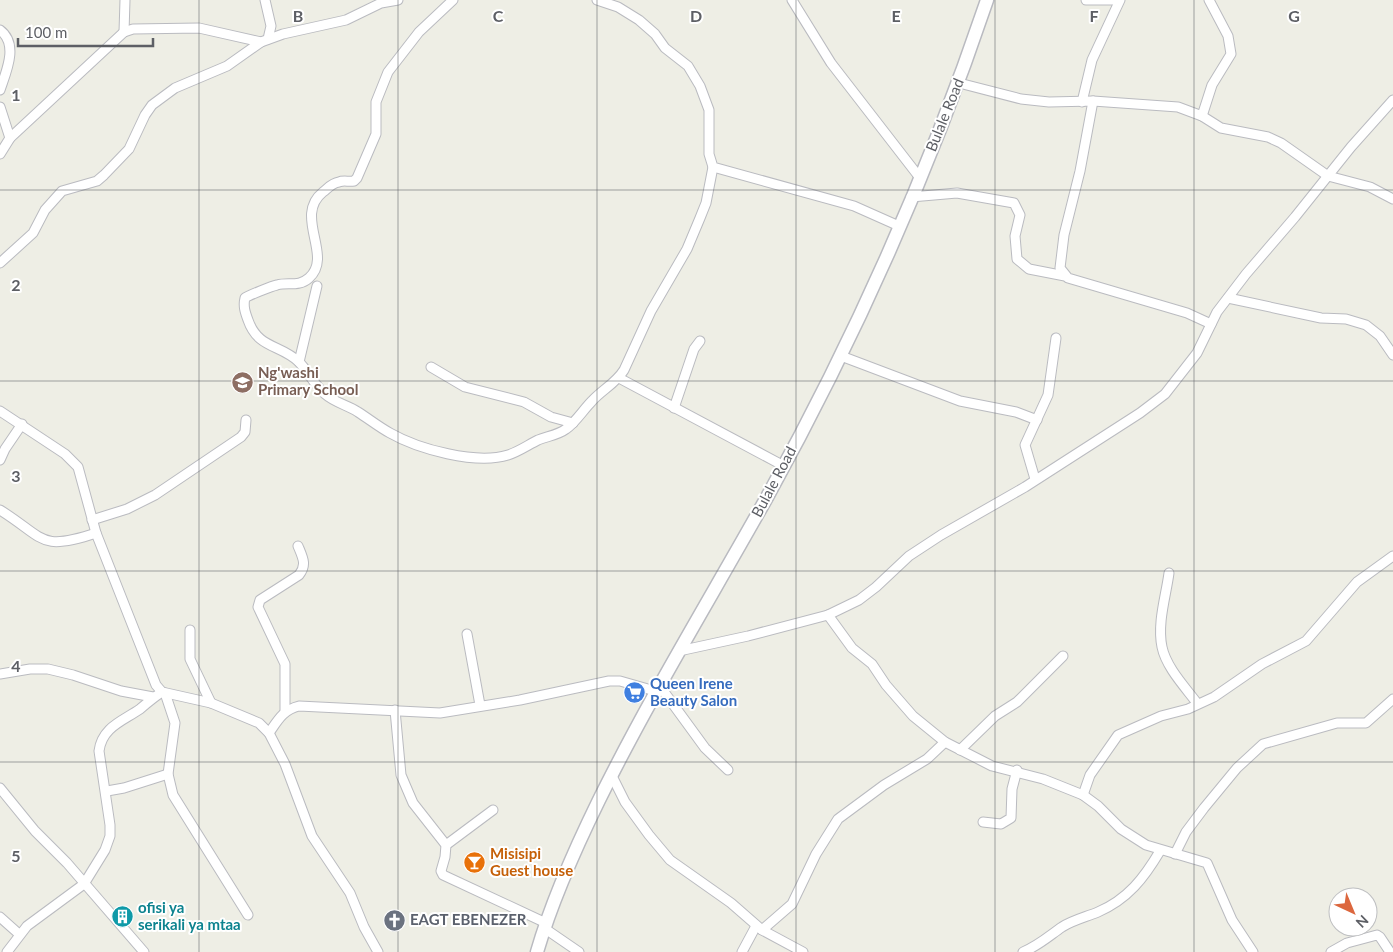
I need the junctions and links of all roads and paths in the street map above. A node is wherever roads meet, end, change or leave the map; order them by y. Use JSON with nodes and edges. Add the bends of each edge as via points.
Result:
{"nodes":[{"id":1,"x":125,"y":0,"type":"edge"},
{"id":2,"x":264,"y":0,"type":"edge"},
{"id":3,"x":398,"y":0,"type":"edge"},
{"id":4,"x":453,"y":0,"type":"edge"},
{"id":5,"x":597,"y":0,"type":"edge"},
{"id":6,"x":792,"y":0,"type":"edge"},
{"id":7,"x":987,"y":0,"type":"edge"},
{"id":8,"x":1086,"y":0,"type":"edge"},
{"id":9,"x":1113,"y":0,"type":"edge"},
{"id":10,"x":1120,"y":0,"type":"edge"},
{"id":11,"x":1209,"y":0,"type":"edge"},
{"id":12,"x":271,"y":26,"type":"junction"},
{"id":13,"x":0,"y":30,"type":"edge"},
{"id":14,"x":124,"y":32,"type":"junction"},
{"id":15,"x":280,"y":35,"type":"junction"},
{"id":16,"x":265,"y":40,"type":"junction"},
{"id":17,"x":959,"y":83,"type":"junction"},
{"id":18,"x":0,"y":90,"type":"edge"},
{"id":19,"x":1393,"y":100,"type":"edge"},
{"id":20,"x":1093,"y":101,"type":"junction"},
{"id":21,"x":1082,"y":102,"type":"junction"},
{"id":22,"x":0,"y":108,"type":"edge"},
{"id":23,"x":1202,"y":116,"type":"junction"},
{"id":24,"x":10,"y":138,"type":"junction"},
{"id":25,"x":0,"y":154,"type":"edge"},
{"id":26,"x":713,"y":167,"type":"junction"},
{"id":27,"x":1328,"y":176,"type":"junction"},
{"id":28,"x":920,"y":178,"type":"junction"},
{"id":29,"x":911,"y":197,"type":"junction"},
{"id":30,"x":1393,"y":199,"type":"edge"},
{"id":31,"x":899,"y":226,"type":"junction"},
{"id":32,"x":0,"y":263,"type":"edge"},
{"id":33,"x":1065,"y":276,"type":"junction"},
{"id":34,"x":317,"y":286,"type":"dead end"},
{"id":35,"x":1228,"y":298,"type":"junction"},
{"id":36,"x":1211,"y":324,"type":"junction"},
{"id":37,"x":1056,"y":338,"type":"dead end"},
{"id":38,"x":700,"y":341,"type":"dead end"},
{"id":39,"x":1393,"y":355,"type":"edge"},
{"id":40,"x":841,"y":356,"type":"junction"},
{"id":41,"x":299,"y":362,"type":"junction"},
{"id":42,"x":431,"y":367,"type":"dead end"},
{"id":43,"x":619,"y":378,"type":"junction"},
{"id":44,"x":674,"y":408,"type":"junction"},
{"id":45,"x":0,"y":411,"type":"edge"},
{"id":46,"x":246,"y":420,"type":"dead end"},
{"id":47,"x":1037,"y":420,"type":"junction"},
{"id":48,"x":573,"y":423,"type":"junction"},
{"id":49,"x":22,"y":424,"type":"junction"},
{"id":50,"x":0,"y":460,"type":"edge"},
{"id":51,"x":784,"y":466,"type":"junction"},
{"id":52,"x":1035,"y":479,"type":"junction"},
{"id":53,"x":0,"y":510,"type":"edge"},
{"id":54,"x":92,"y":520,"type":"junction"},
{"id":55,"x":96,"y":533,"type":"junction"},
{"id":56,"x":298,"y":546,"type":"dead end"},
{"id":57,"x":1393,"y":556,"type":"edge"},
{"id":58,"x":1170,"y":573,"type":"dead end"},
{"id":59,"x":828,"y":615,"type":"junction"},
{"id":60,"x":190,"y":630,"type":"dead end"},
{"id":61,"x":467,"y":634,"type":"dead end"},
{"id":62,"x":679,"y":651,"type":"junction"},
{"id":63,"x":1063,"y":656,"type":"dead end"},
{"id":64,"x":0,"y":674,"type":"edge"},
{"id":65,"x":657,"y":688,"type":"junction"},
{"id":66,"x":164,"y":692,"type":"junction"},
{"id":67,"x":154,"y":697,"type":"junction"},
{"id":68,"x":1393,"y":699,"type":"edge"},
{"id":69,"x":1197,"y":703,"type":"junction"},
{"id":70,"x":210,"y":704,"type":"junction"},
{"id":71,"x":480,"y":705,"type":"junction"},
{"id":72,"x":395,"y":710,"type":"junction"},
{"id":73,"x":285,"y":711,"type":"junction"},
{"id":74,"x":269,"y":733,"type":"junction"},
{"id":75,"x":945,"y":742,"type":"junction"},
{"id":76,"x":960,"y":750,"type":"junction"},
{"id":77,"x":728,"y":770,"type":"dead end"},
{"id":78,"x":1017,"y":770,"type":"junction"},
{"id":79,"x":168,"y":774,"type":"junction"},
{"id":80,"x":611,"y":774,"type":"junction"},
{"id":81,"x":0,"y":788,"type":"edge"},
{"id":82,"x":107,"y":791,"type":"junction"},
{"id":83,"x":1083,"y":795,"type":"junction"},
{"id":84,"x":493,"y":810,"type":"dead end"},
{"id":85,"x":983,"y":822,"type":"dead end"},
{"id":86,"x":446,"y":845,"type":"junction"},
{"id":87,"x":1160,"y":851,"type":"junction"},
{"id":88,"x":1175,"y":854,"type":"junction"},
{"id":89,"x":84,"y":884,"type":"junction"},
{"id":90,"x":248,"y":915,"type":"dead end"},
{"id":91,"x":0,"y":917,"type":"edge"},
{"id":92,"x":545,"y":926,"type":"junction"},
{"id":93,"x":759,"y":928,"type":"junction"},
{"id":94,"x":19,"y":934,"type":"junction"},
{"id":95,"x":7,"y":952,"type":"edge"},
{"id":96,"x":144,"y":952,"type":"edge"},
{"id":97,"x":378,"y":952,"type":"edge"},
{"id":98,"x":537,"y":952,"type":"edge"},
{"id":99,"x":579,"y":952,"type":"edge"},
{"id":100,"x":742,"y":952,"type":"edge"},
{"id":101,"x":803,"y":952,"type":"edge"},
{"id":102,"x":1023,"y":952,"type":"edge"},
{"id":103,"x":1253,"y":952,"type":"edge"},
{"id":104,"x":1331,"y":952,"type":"edge"},
{"id":105,"x":1390,"y":952,"type":"edge"}],
"edges":[{"from":1,"to":14,"type":"street"},
{"from":2,"to":12,"type":"street"},
{"from":3,"to":15,"type":"street","via":[[381,3],[346,20]]},
{"from":4,"to":41,"type":"street","via":[[428,23],[388,72],[376,102],[376,134],[357,178],[334,184],[315,200],[311,216],[318,263],[314,273],[303,282],[278,284],[245,298],[244,308],[254,333],[261,341]]},
{"from":5,"to":26,"type":"street","via":[[618,7],[639,20],[665,48],[688,66],[709,110],[710,160]]},
{"from":6,"to":28,"type":"street","via":[[831,63]]},
{"from":7,"to":17,"type":"street","name":"Bulale Road"},
{"from":8,"to":9,"type":"street"},
{"from":10,"to":21,"type":"street","via":[[1092,60]]},
{"from":11,"to":23,"type":"street","via":[[1228,36],[1231,54],[1212,85]]},
{"from":12,"to":15,"type":"street"},
{"from":12,"to":16,"type":"street"},
{"from":13,"to":18,"type":"street","via":[[10,43],[10,57]]},
{"from":14,"to":16,"type":"street","via":[[140,28],[190,27]]},
{"from":14,"to":24,"type":"street"},
{"from":15,"to":16,"type":"street"},
{"from":16,"to":32,"type":"street","via":[[227,66],[175,88],[152,105],[129,149],[104,175],[98,181],[62,191],[45,210],[33,233]]},
{"from":17,"to":21,"type":"street","via":[[1021,99]]},
{"from":17,"to":28,"type":"street","name":"Bulale Road"},
{"from":19,"to":27,"type":"street"},
{"from":20,"to":21,"type":"street"},
{"from":20,"to":23,"type":"street","via":[[1178,107]]},
{"from":20,"to":33,"type":"street","via":[[1064,235],[1060,264]]},
{"from":22,"to":24,"type":"street"},
{"from":23,"to":27,"type":"street","via":[[1221,128],[1252,133],[1281,143]]},
{"from":24,"to":25,"type":"street"},
{"from":26,"to":31,"type":"street","via":[[854,206]]},
{"from":26,"to":43,"type":"street","via":[[706,203],[687,249],[650,311]]},
{"from":27,"to":30,"type":"street","via":[[1370,187]]},
{"from":27,"to":35,"type":"street"},
{"from":28,"to":29,"type":"street","name":"Bulale Road"},
{"from":29,"to":31,"type":"street","name":"Bulale Road"},
{"from":29,"to":33,"type":"street","via":[[956,193],[1014,203],[1020,215],[1015,236],[1017,259],[1030,269]]},
{"from":31,"to":40,"type":"street","name":"Bulale Road"},
{"from":33,"to":36,"type":"street","via":[[1187,313]]},
{"from":34,"to":41,"type":"street"},
{"from":35,"to":36,"type":"street"},
{"from":35,"to":39,"type":"street","via":[[1366,325],[1380,336]]},
{"from":36,"to":52,"type":"street","via":[[1197,353],[1165,394]]},
{"from":37,"to":47,"type":"street","via":[[1052,380]]},
{"from":38,"to":44,"type":"street","via":[[694,349]]},
{"from":40,"to":47,"type":"street","via":[[960,402],[1016,412]]},
{"from":40,"to":51,"type":"street","name":"Bulale Road"},
{"from":41,"to":48,"type":"street","via":[[324,394],[357,411],[390,434],[430,450],[483,458],[506,456],[561,433]]},
{"from":42,"to":48,"type":"street","via":[[465,386],[524,402],[551,417]]},
{"from":43,"to":44,"type":"street"},
{"from":43,"to":48,"type":"street","via":[[594,398]]},
{"from":44,"to":51,"type":"street"},
{"from":45,"to":49,"type":"street"},
{"from":46,"to":54,"type":"street","via":[[241,437],[155,495],[127,509]]},
{"from":47,"to":52,"type":"street","via":[[1025,445]]},
{"from":49,"to":50,"type":"street"},
{"from":49,"to":54,"type":"street","via":[[74,461]]},
{"from":51,"to":62,"type":"street","name":"Bulale Road"},
{"from":52,"to":59,"type":"street","via":[[909,556],[865,596]]},
{"from":53,"to":55,"type":"street","via":[[34,536],[45,540],[71,541]]},
{"from":54,"to":55,"type":"street"},
{"from":55,"to":66,"type":"street","via":[[156,685]]},
{"from":56,"to":73,"type":"street","via":[[304,569],[260,600],[258,607],[285,664]]},
{"from":57,"to":69,"type":"street","via":[[1356,582],[1306,641],[1262,664],[1214,697]]},
{"from":58,"to":69,"type":"street","via":[[1161,623],[1162,646],[1175,673]]},
{"from":59,"to":62,"type":"street"},
{"from":59,"to":75,"type":"street","via":[[852,648],[872,664],[913,716]]},
{"from":60,"to":70,"type":"street","via":[[190,659]]},
{"from":61,"to":71,"type":"street"},
{"from":62,"to":65,"type":"street","name":"Bulale Road"},
{"from":63,"to":76,"type":"street","via":[[1017,702],[995,716]]},
{"from":64,"to":67,"type":"street","via":[[40,668],[120,691]]},
{"from":65,"to":71,"type":"street","via":[[609,681]]},
{"from":65,"to":77,"type":"street","via":[[705,748]]},
{"from":65,"to":80,"type":"street","name":"Bulale Road"},
{"from":66,"to":67,"type":"street"},
{"from":66,"to":70,"type":"street"},
{"from":66,"to":79,"type":"street","via":[[175,723]]},
{"from":67,"to":82,"type":"street","via":[[120,720],[102,739],[99,751]]},
{"from":68,"to":88,"type":"street","via":[[1366,723],[1337,723],[1263,744],[1237,768],[1204,808]]},
{"from":69,"to":83,"type":"street","via":[[1118,735],[1090,775]]},
{"from":70,"to":74,"type":"street","via":[[259,723]]},
{"from":71,"to":72,"type":"street","via":[[426,714]]},
{"from":72,"to":73,"type":"street","via":[[299,706]]},
{"from":72,"to":86,"type":"street","via":[[401,775],[413,803]]},
{"from":73,"to":74,"type":"street"},
{"from":74,"to":97,"type":"street","via":[[285,764],[312,836],[350,893]]},
{"from":75,"to":76,"type":"street"},
{"from":75,"to":93,"type":"street","via":[[912,770],[884,785],[838,819],[816,854],[792,904]]},
{"from":76,"to":78,"type":"street","via":[[992,766]]},
{"from":78,"to":83,"type":"street"},
{"from":78,"to":85,"type":"street","via":[[1012,789],[1011,818],[1001,824]]},
{"from":79,"to":82,"type":"street"},
{"from":79,"to":90,"type":"street","via":[[173,795]]},
{"from":80,"to":92,"type":"street","name":"Bulale Road"},
{"from":80,"to":93,"type":"street","via":[[625,802],[670,860],[731,903]]},
{"from":81,"to":89,"type":"street","via":[[35,832]]},
{"from":82,"to":89,"type":"street","via":[[110,836],[100,861]]},
{"from":83,"to":87,"type":"street","via":[[1132,836]]},
{"from":84,"to":86,"type":"street"},
{"from":86,"to":92,"type":"street","via":[[443,875]]},
{"from":87,"to":88,"type":"street"},
{"from":87,"to":102,"type":"street","via":[[1146,876],[1126,896],[1062,927],[1042,944]]},
{"from":88,"to":103,"type":"street","via":[[1207,863],[1232,920]]},
{"from":89,"to":94,"type":"street"},
{"from":89,"to":96,"type":"street"},
{"from":91,"to":94,"type":"street"},
{"from":92,"to":98,"type":"street","name":"Bulale Road"},
{"from":92,"to":99,"type":"street"},
{"from":93,"to":100,"type":"street"},
{"from":93,"to":101,"type":"street"},
{"from":94,"to":95,"type":"street"},
{"from":104,"to":105,"type":"street","via":[[1377,935]]}]}
